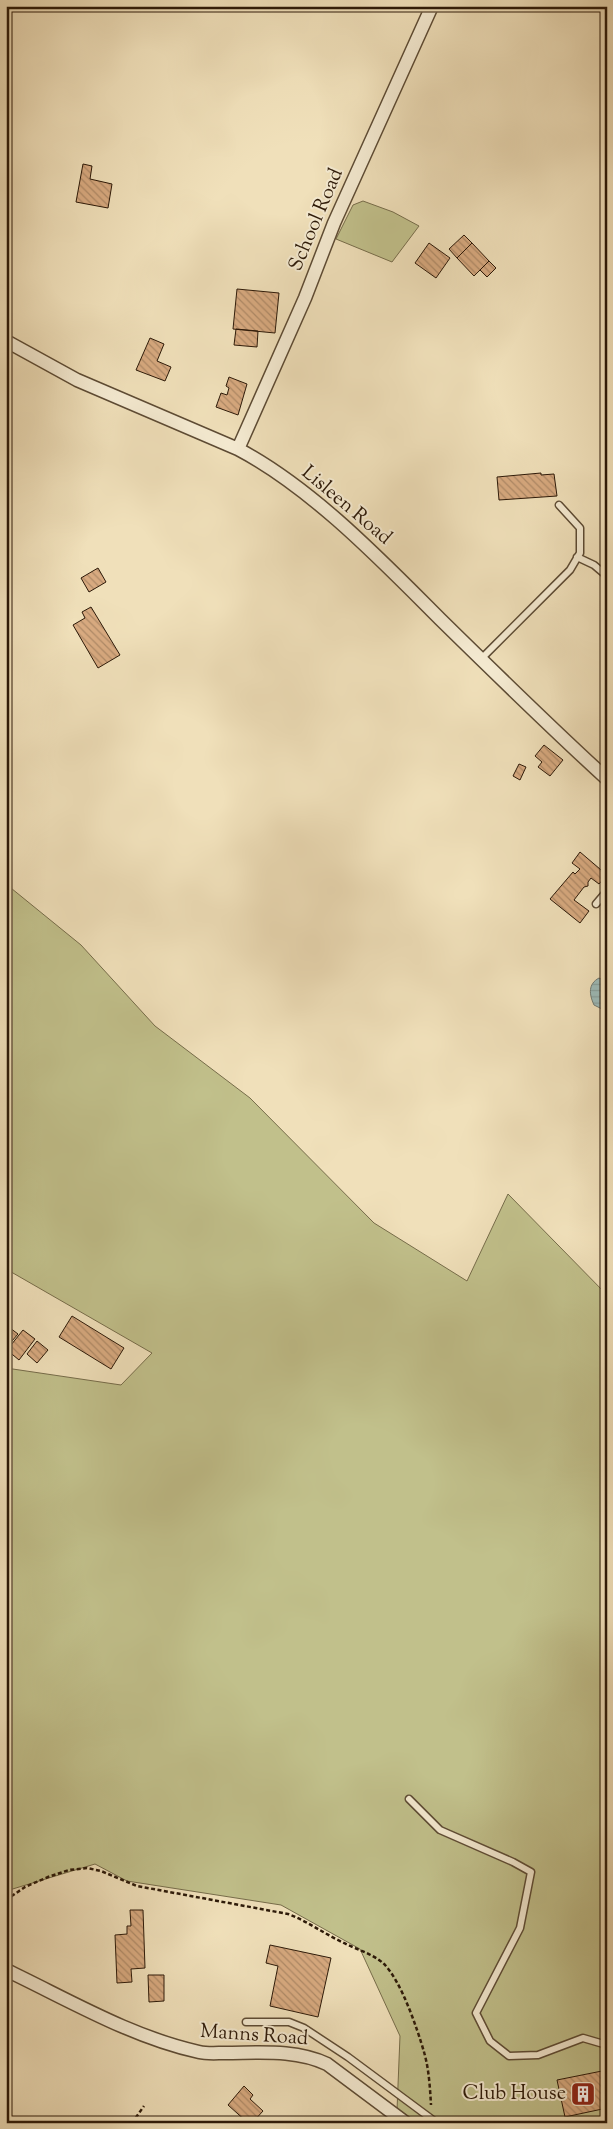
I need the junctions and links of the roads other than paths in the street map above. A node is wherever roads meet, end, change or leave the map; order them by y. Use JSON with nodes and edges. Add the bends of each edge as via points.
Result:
{"nodes":[{"id":1,"x":432,"y":6,"type":"edge"},
{"id":2,"x":6,"y":341,"type":"edge"},
{"id":3,"x":238,"y":449,"type":"junction"},
{"id":4,"x":559,"y":505,"type":"dead end"},
{"id":5,"x":578,"y":557,"type":"junction"},
{"id":6,"x":607,"y":576,"type":"edge"},
{"id":7,"x":481,"y":659,"type":"junction"},
{"id":8,"x":607,"y":779,"type":"edge"},
{"id":9,"x":607,"y":830,"type":"edge"},
{"id":10,"x":607,"y":838,"type":"edge"},
{"id":11,"x":607,"y":891,"type":"edge"},
{"id":12,"x":596,"y":904,"type":"dead end"},
{"id":13,"x":409,"y":1799,"type":"dead end"},
{"id":14,"x":6,"y":1970,"type":"edge"},
{"id":15,"x":246,"y":2022,"type":"dead end"},
{"id":16,"x":607,"y":2045,"type":"edge"},
{"id":17,"x":435,"y":2121,"type":"edge"},
{"id":18,"x":406,"y":2123,"type":"edge"}],
"edges":[{"from":1,"to":3,"type":"street","name":"School Road","via":[[334,223],[305,298]]},
{"from":2,"to":3,"type":"street","name":"Lisleen Road","via":[[77,380]]},
{"from":3,"to":7,"type":"street","name":"Lisleen Road","via":[[261,461],[372,551]]},
{"from":4,"to":5,"type":"lane","via":[[580,528]]},
{"from":5,"to":6,"type":"lane"},
{"from":5,"to":7,"type":"lane","via":[[570,570]]},
{"from":7,"to":8,"type":"street","name":"Lisleen Road"},
{"from":9,"to":10,"type":"lane"},
{"from":11,"to":12,"type":"lane"},
{"from":13,"to":16,"type":"lane","via":[[440,1830],[531,1872],[520,1928],[476,2013],[490,2041],[509,2056],[538,2055],[582,2038]]},
{"from":14,"to":18,"type":"street","name":"Manns Road","via":[[149,2038],[175,2046],[202,2053],[298,2054],[316,2059]]},
{"from":15,"to":17,"type":"lane","via":[[289,2022],[304,2028]]}]}
